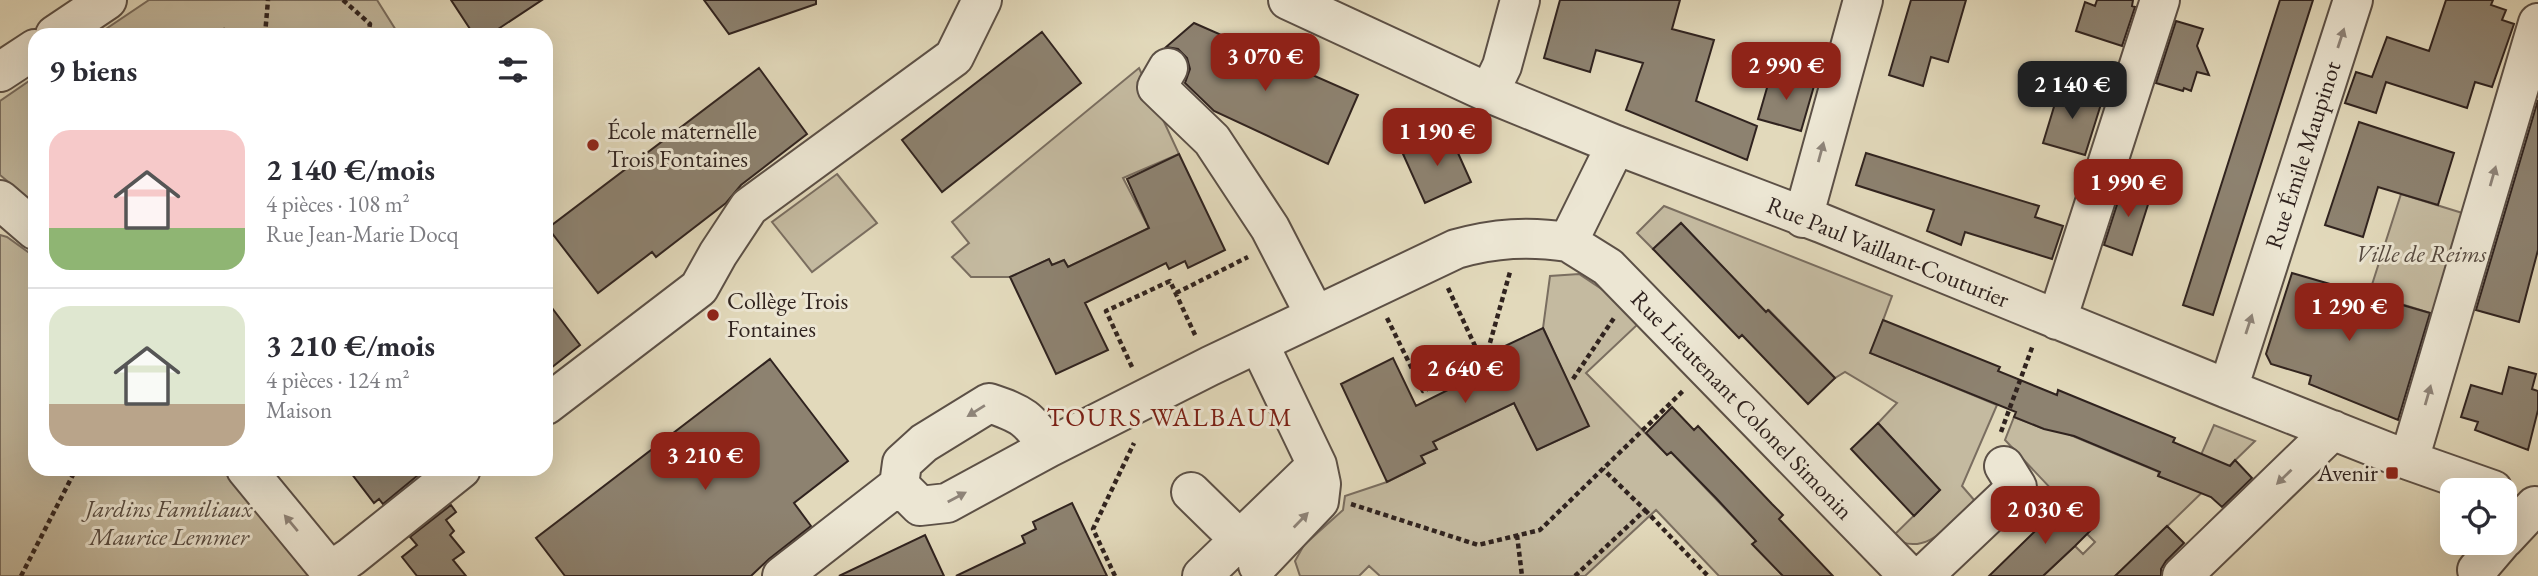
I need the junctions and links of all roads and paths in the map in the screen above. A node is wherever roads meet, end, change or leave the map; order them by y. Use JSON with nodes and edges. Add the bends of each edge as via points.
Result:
{"nodes":[{"id":1,"x":107,"y":0,"type":"edge"},
{"id":2,"x":268,"y":0,"type":"edge"},
{"id":3,"x":343,"y":0,"type":"edge"},
{"id":4,"x":982,"y":0,"type":"edge"},
{"id":5,"x":1288,"y":0,"type":"edge"},
{"id":6,"x":1520,"y":0,"type":"edge"},
{"id":7,"x":1863,"y":0,"type":"edge"},
{"id":8,"x":2160,"y":0,"type":"edge"},
{"id":9,"x":2353,"y":0,"type":"edge"},
{"id":10,"x":2538,"y":23,"type":"edge"},
{"id":11,"x":65,"y":28,"type":"edge"},
{"id":12,"x":266,"y":28,"type":"edge"},
{"id":13,"x":369,"y":28,"type":"edge"},
{"id":14,"x":28,"y":54,"type":"edge"},
{"id":15,"x":1168,"y":68,"type":"dead end"},
{"id":16,"x":0,"y":72,"type":"edge"},
{"id":17,"x":1489,"y":93,"type":"junction"},
{"id":18,"x":1616,"y":145,"type":"junction"},
{"id":19,"x":0,"y":200,"type":"edge"},
{"id":20,"x":1803,"y":218,"type":"junction"},
{"id":21,"x":28,"y":224,"type":"edge"},
{"id":22,"x":1273,"y":235,"type":"junction"},
{"id":23,"x":1520,"y":238,"type":"junction"},
{"id":24,"x":1568,"y":242,"type":"junction"},
{"id":25,"x":1435,"y":260,"type":"junction"},
{"id":26,"x":1373,"y":289,"type":"junction"},
{"id":27,"x":1632,"y":291,"type":"junction"},
{"id":28,"x":1176,"y":293,"type":"junction"},
{"id":29,"x":1315,"y":316,"type":"junction"},
{"id":30,"x":2051,"y":317,"type":"junction"},
{"id":31,"x":1259,"y":344,"type":"junction"},
{"id":32,"x":1483,"y":364,"type":"junction"},
{"id":33,"x":1210,"y":366,"type":"junction"},
{"id":34,"x":1707,"y":368,"type":"junction"},
{"id":35,"x":1573,"y":379,"type":"dead end"},
{"id":36,"x":2228,"y":389,"type":"junction"},
{"id":37,"x":553,"y":400,"type":"edge"},
{"id":38,"x":1138,"y":402,"type":"junction"},
{"id":39,"x":2333,"y":430,"type":"junction"},
{"id":40,"x":1048,"y":448,"type":"junction"},
{"id":41,"x":2409,"y":460,"type":"junction"},
{"id":42,"x":2004,"y":466,"type":"joint"},
{"id":43,"x":1603,"y":469,"type":"junction"},
{"id":44,"x":72,"y":476,"type":"edge"},
{"id":45,"x":252,"y":476,"type":"edge"},
{"id":46,"x":452,"y":476,"type":"edge"},
{"id":47,"x":2459,"y":478,"type":"edge"},
{"id":48,"x":1318,"y":483,"type":"junction"},
{"id":49,"x":899,"y":485,"type":"junction"},
{"id":50,"x":1191,"y":492,"type":"dead end"},
{"id":51,"x":1644,"y":510,"type":"junction"},
{"id":52,"x":1517,"y":535,"type":"junction"},
{"id":53,"x":1250,"y":557,"type":"edge"},
{"id":54,"x":332,"y":573,"type":"edge"},
{"id":55,"x":21,"y":576,"type":"edge"},
{"id":56,"x":782,"y":576,"type":"edge"},
{"id":57,"x":1115,"y":576,"type":"edge"},
{"id":58,"x":1202,"y":576,"type":"edge"},
{"id":59,"x":1522,"y":576,"type":"edge"},
{"id":60,"x":1575,"y":576,"type":"edge"},
{"id":61,"x":1708,"y":576,"type":"edge"},
{"id":62,"x":1909,"y":576,"type":"edge"},
{"id":63,"x":1923,"y":576,"type":"edge"},
{"id":64,"x":2182,"y":576,"type":"edge"}],
"edges":[{"from":1,"to":11,"type":"street"},
{"from":2,"to":12,"type":"path"},
{"from":3,"to":13,"type":"path"},
{"from":4,"to":37,"type":"street","via":[[954,57],[749,207],[699,288]]},
{"from":5,"to":17,"type":"street","name":"Rue Paul Vaillant-Couturier"},
{"from":6,"to":17,"type":"street","via":[[1502,66]]},
{"from":20,"to":7,"type":"street","one_way":true},
{"from":8,"to":30,"type":"street"},
{"from":36,"to":9,"type":"street","name":"Rue Émile Maupinot","one_way":true},
{"from":41,"to":10,"type":"street","one_way":true},
{"from":14,"to":16,"type":"street"},
{"from":15,"to":22,"type":"street","via":[[1157,88],[1212,140]]},
{"from":17,"to":18,"type":"street","name":"Rue Paul Vaillant-Couturier"},
{"from":18,"to":20,"type":"street","name":"Rue Paul Vaillant-Couturier"},
{"from":18,"to":24,"type":"street"},
{"from":19,"to":21,"type":"street"},
{"from":20,"to":30,"type":"street","name":"Rue Paul Vaillant-Couturier"},
{"from":22,"to":28,"type":"path"},
{"from":22,"to":29,"type":"street"},
{"from":23,"to":24,"type":"street"},
{"from":23,"to":25,"type":"street","via":[[1481,242]]},
{"from":23,"to":32,"type":"path"},
{"from":24,"to":27,"type":"street","name":"Rue Lieutenant Colonel Simonin","via":[[1608,267]]},
{"from":25,"to":26,"type":"street"},
{"from":25,"to":32,"type":"path"},
{"from":26,"to":29,"type":"street"},
{"from":26,"to":32,"type":"path","via":[[1423,391]]},
{"from":27,"to":34,"type":"street","name":"Rue Lieutenant Colonel Simonin"},
{"from":27,"to":35,"type":"path"},
{"from":28,"to":33,"type":"path"},
{"from":28,"to":38,"type":"path","via":[[1170,281],[1106,311]]},
{"from":29,"to":31,"type":"street"},
{"from":30,"to":36,"type":"street","name":"Rue Paul Vaillant-Couturier"},
{"from":30,"to":42,"type":"path","via":[[1994,450]]},
{"from":31,"to":33,"type":"street"},
{"from":31,"to":48,"type":"street"},
{"from":33,"to":38,"type":"street"},
{"from":34,"to":43,"type":"path"},
{"from":34,"to":62,"type":"street","name":"Rue Lieutenant Colonel Simonin"},
{"from":36,"to":39,"type":"street","name":"Rue Paul Vaillant-Couturier"},
{"from":38,"to":40,"type":"street"},
{"from":38,"to":57,"type":"path","via":[[1139,433],[1093,529]]},
{"from":39,"to":41,"type":"street","name":"Rue Paul Vaillant-Couturier"},
{"from":39,"to":64,"type":"street","one_way":true},
{"from":49,"to":40,"type":"street","one_way":true,"via":[[920,506],[947,503]]},
{"from":40,"to":49,"type":"street","one_way":true,"via":[[1019,413],[989,403],[909,456],[902,463]]},
{"from":41,"to":47,"type":"street","name":"Rue Paul Vaillant-Couturier"},
{"from":42,"to":63,"type":"street","via":[[2017,487]]},
{"from":43,"to":51,"type":"path"},
{"from":43,"to":52,"type":"path","via":[[1540,530]]},
{"from":44,"to":55,"type":"path"},
{"from":54,"to":45,"type":"street","one_way":true},
{"from":46,"to":54,"type":"street"},
{"from":48,"to":52,"type":"path","via":[[1344,502],[1478,545]]},
{"from":48,"to":53,"type":"street"},
{"from":49,"to":56,"type":"street"},
{"from":50,"to":53,"type":"street"},
{"from":51,"to":60,"type":"path"},
{"from":51,"to":61,"type":"path"},
{"from":52,"to":59,"type":"path"},
{"from":53,"to":58,"type":"street"}]}
